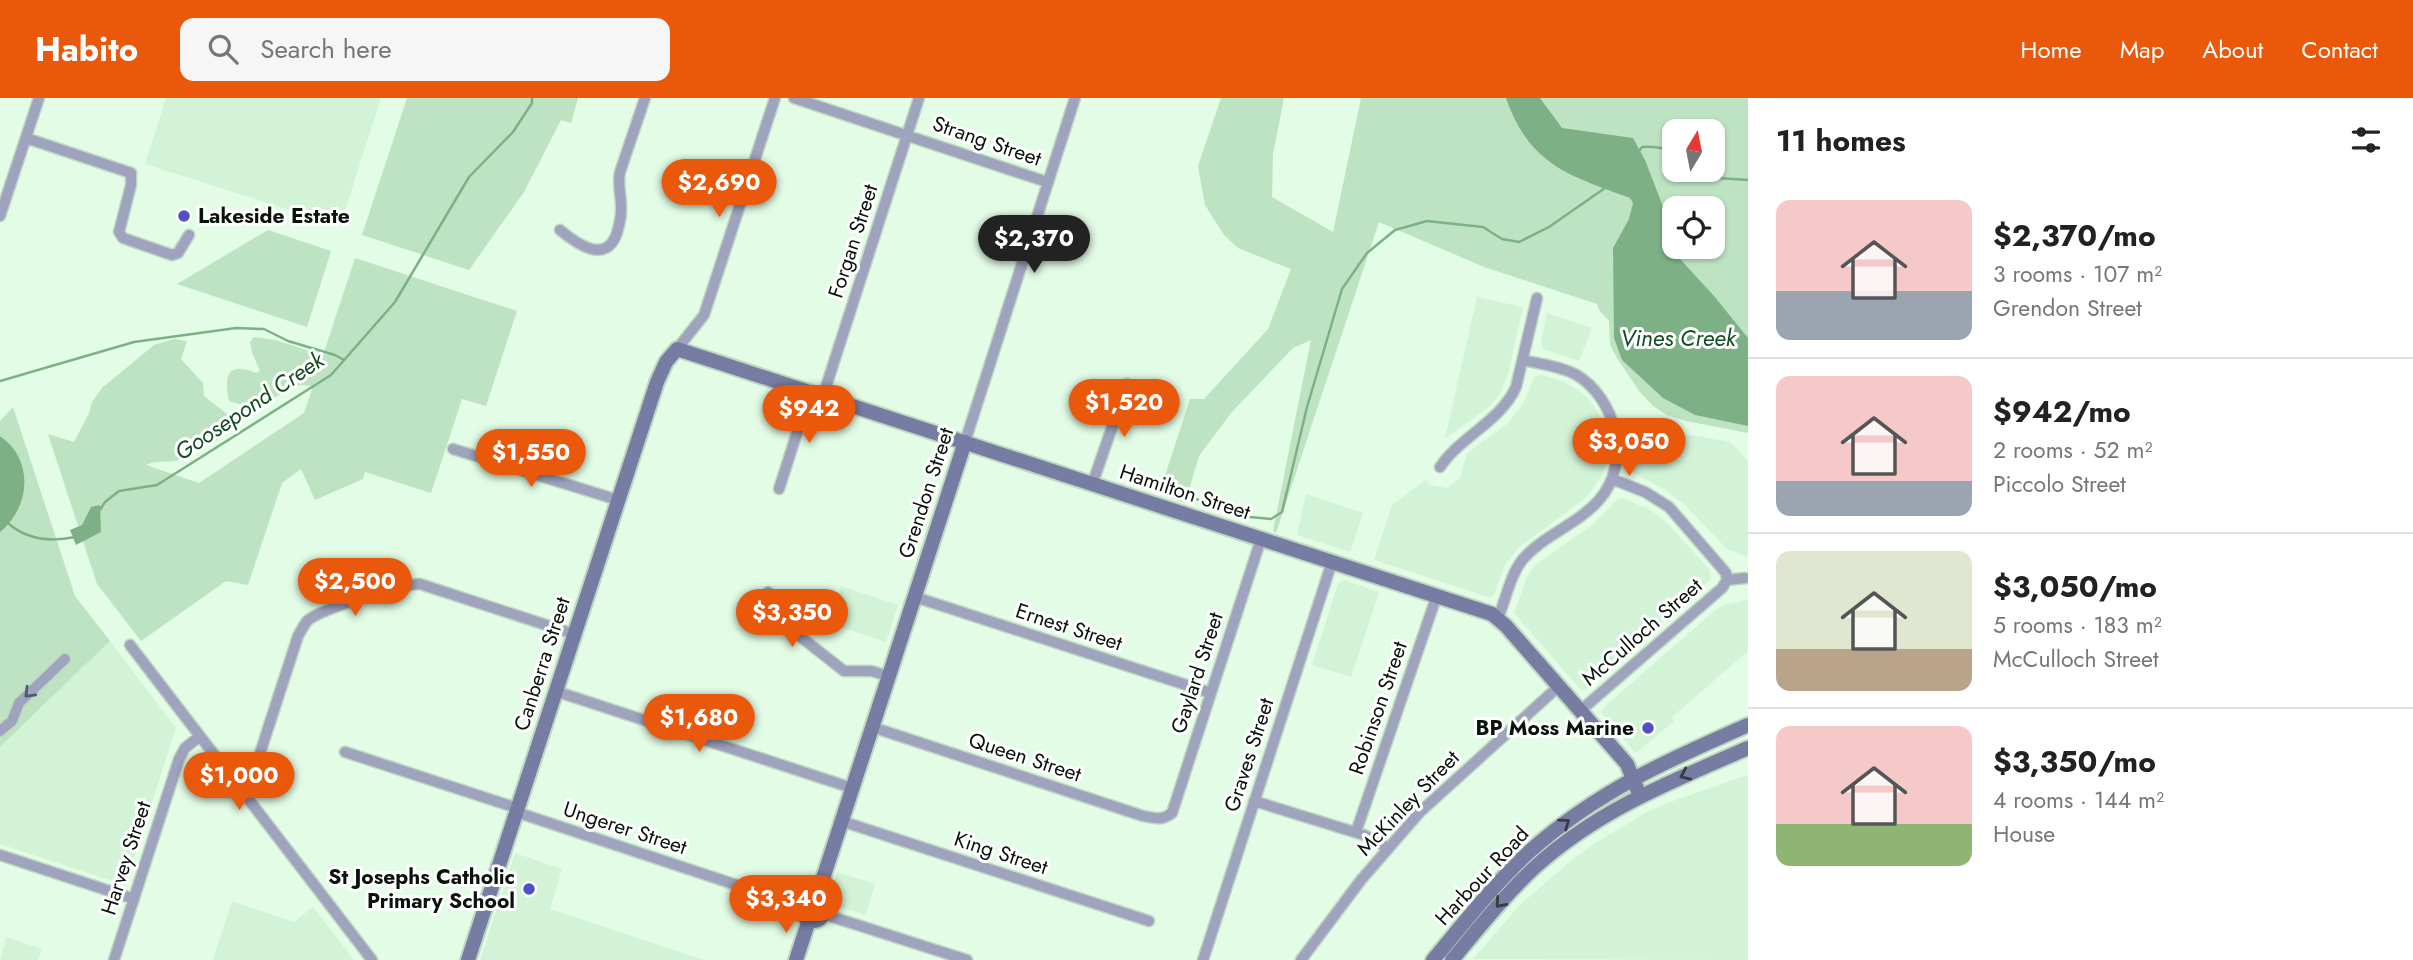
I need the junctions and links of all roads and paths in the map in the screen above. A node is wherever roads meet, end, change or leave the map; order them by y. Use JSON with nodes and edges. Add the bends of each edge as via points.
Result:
{"nodes":[{"id":1,"x":39,"y":98,"type":"edge"},
{"id":2,"x":645,"y":98,"type":"edge"},
{"id":3,"x":775,"y":98,"type":"edge"},
{"id":4,"x":794,"y":98,"type":"edge"},
{"id":5,"x":919,"y":98,"type":"edge"},
{"id":6,"x":1075,"y":98,"type":"edge"},
{"id":7,"x":907,"y":135,"type":"junction"},
{"id":8,"x":26,"y":138,"type":"junction"},
{"id":9,"x":1047,"y":182,"type":"junction"},
{"id":10,"x":0,"y":216,"type":"edge"},
{"id":11,"x":559,"y":230,"type":"dead end"},
{"id":12,"x":189,"y":235,"type":"dead end"},
{"id":13,"x":1537,"y":298,"type":"dead end"},
{"id":14,"x":677,"y":349,"type":"junction"},
{"id":15,"x":1523,"y":360,"type":"junction"},
{"id":16,"x":1127,"y":384,"type":"dead end"},
{"id":17,"x":816,"y":394,"type":"junction"},
{"id":18,"x":965,"y":442,"type":"junction"},
{"id":19,"x":453,"y":449,"type":"dead end"},
{"id":20,"x":1440,"y":467,"type":"dead end"},
{"id":21,"x":1612,"y":479,"type":"junction"},
{"id":22,"x":1092,"y":485,"type":"junction"},
{"id":23,"x":779,"y":489,"type":"dead end"},
{"id":24,"x":618,"y":500,"type":"junction"},
{"id":25,"x":1261,"y":539,"type":"junction"},
{"id":26,"x":1332,"y":562,"type":"junction"},
{"id":27,"x":1745,"y":578,"type":"dead end"},
{"id":28,"x":1727,"y":580,"type":"junction"},
{"id":29,"x":768,"y":592,"type":"dead end"},
{"id":30,"x":1437,"y":595,"type":"junction"},
{"id":31,"x":915,"y":597,"type":"junction"},
{"id":32,"x":799,"y":600,"type":"dead end"},
{"id":33,"x":777,"y":601,"type":"junction"},
{"id":34,"x":1498,"y":618,"type":"junction"},
{"id":35,"x":574,"y":634,"type":"junction"},
{"id":36,"x":130,"y":645,"type":"dead end"},
{"id":37,"x":65,"y":659,"type":"dead end"},
{"id":38,"x":889,"y":676,"type":"junction"},
{"id":39,"x":1559,"y":686,"type":"junction"},
{"id":40,"x":555,"y":691,"type":"junction"},
{"id":41,"x":1211,"y":693,"type":"junction"},
{"id":42,"x":1580,"y":711,"type":"junction"},
{"id":43,"x":1748,"y":725,"type":"edge"},
{"id":44,"x":872,"y":727,"type":"junction"},
{"id":45,"x":0,"y":731,"type":"edge"},
{"id":46,"x":200,"y":736,"type":"junction"},
{"id":47,"x":1748,"y":748,"type":"edge"},
{"id":48,"x":345,"y":752,"type":"dead end"},
{"id":49,"x":1632,"y":778,"type":"junction"},
{"id":50,"x":852,"y":788,"type":"junction"},
{"id":51,"x":240,"y":789,"type":"junction"},
{"id":52,"x":1640,"y":796,"type":"junction"},
{"id":53,"x":1254,"y":801,"type":"junction"},
{"id":54,"x":516,"y":810,"type":"junction"},
{"id":55,"x":1166,"y":818,"type":"joint"},
{"id":56,"x":841,"y":821,"type":"junction"},
{"id":57,"x":1356,"y":832,"type":"junction"},
{"id":58,"x":1388,"y":848,"type":"junction"},
{"id":59,"x":0,"y":855,"type":"edge"},
{"id":60,"x":134,"y":899,"type":"junction"},
{"id":61,"x":810,"y":909,"type":"junction"},
{"id":62,"x":823,"y":914,"type":"joint"},
{"id":63,"x":1149,"y":920,"type":"dead end"},
{"id":64,"x":114,"y":960,"type":"edge"},
{"id":65,"x":372,"y":960,"type":"edge"},
{"id":66,"x":468,"y":960,"type":"edge"},
{"id":67,"x":796,"y":960,"type":"edge"},
{"id":68,"x":967,"y":960,"type":"edge"},
{"id":69,"x":1203,"y":960,"type":"edge"},
{"id":70,"x":1301,"y":960,"type":"edge"},
{"id":71,"x":1433,"y":960,"type":"edge"},
{"id":72,"x":1452,"y":960,"type":"edge"}],
"edges":[{"from":1,"to":8,"type":"street"},
{"from":2,"to":11,"type":"street","via":[[618,180],[622,215],[613,243],[597,250],[575,243]]},
{"from":3,"to":14,"type":"street","via":[[704,315]]},
{"from":4,"to":7,"type":"street","name":"Strang Street"},
{"from":5,"to":7,"type":"street","name":"Forgan Street"},
{"from":6,"to":9,"type":"street","name":"Grendon Street"},
{"from":7,"to":9,"type":"street","name":"Strang Street"},
{"from":7,"to":17,"type":"street","name":"Forgan Street"},
{"from":8,"to":10,"type":"street"},
{"from":8,"to":12,"type":"street","via":[[131,173],[119,232],[123,238],[172,255]]},
{"from":9,"to":18,"type":"street","name":"Grendon Street"},
{"from":13,"to":15,"type":"street"},
{"from":14,"to":17,"type":"street","name":"Hamilton Street"},
{"from":14,"to":24,"type":"street","name":"Canberra Street","via":[[657,382]]},
{"from":15,"to":20,"type":"street","via":[[1510,400]]},
{"from":15,"to":21,"type":"street","via":[[1564,369],[1597,392],[1608,409],[1616,438]]},
{"from":16,"to":22,"type":"street"},
{"from":17,"to":18,"type":"street","name":"Hamilton Street"},
{"from":17,"to":23,"type":"street","name":"Forgan Street"},
{"from":18,"to":22,"type":"street","name":"Hamilton Street"},
{"from":18,"to":31,"type":"street","name":"Grendon Street"},
{"from":19,"to":24,"type":"street"},
{"from":21,"to":28,"type":"street","name":"McCulloch Street","via":[[1669,508],[1726,573]]},
{"from":21,"to":34,"type":"street","via":[[1588,511],[1523,560]]},
{"from":22,"to":25,"type":"street","name":"Hamilton Street"},
{"from":24,"to":35,"type":"street","name":"Canberra Street"},
{"from":25,"to":26,"type":"street","name":"Hamilton Street"},
{"from":25,"to":41,"type":"street","name":"Gaylard Street"},
{"from":26,"to":30,"type":"street","name":"Hamilton Street"},
{"from":26,"to":53,"type":"street","name":"Graves Street"},
{"from":27,"to":28,"type":"street","name":"McCulloch Street"},
{"from":28,"to":42,"type":"street","name":"McCulloch Street"},
{"from":29,"to":33,"type":"street"},
{"from":30,"to":34,"type":"street","name":"Hamilton Street"},
{"from":30,"to":57,"type":"street","name":"Robinson Street"},
{"from":31,"to":38,"type":"street","name":"Grendon Street"},
{"from":31,"to":41,"type":"street","name":"Ernest Street"},
{"from":32,"to":33,"type":"street"},
{"from":33,"to":38,"type":"street","via":[[783,623],[837,667]]},
{"from":34,"to":39,"type":"street","name":"Hamilton Street"},
{"from":35,"to":40,"type":"street","name":"Canberra Street"},
{"from":35,"to":51,"type":"street","via":[[419,584],[399,586],[320,614],[307,622],[298,636],[251,781]]},
{"from":36,"to":46,"type":"street"},
{"from":37,"to":45,"type":"street","one_way":true,"via":[[19,703],[12,721]]},
{"from":38,"to":44,"type":"street","name":"Grendon Street"},
{"from":39,"to":42,"type":"street","name":"Hamilton Street"},
{"from":39,"to":58,"type":"street","name":"McKinley Street","via":[[1448,784]]},
{"from":40,"to":50,"type":"street"},
{"from":40,"to":54,"type":"street","name":"Canberra Street"},
{"from":41,"to":55,"type":"street","name":"Gaylard Street","via":[[1172,813]]},
{"from":42,"to":49,"type":"street","name":"Hamilton Street","via":[[1626,764]]},
{"from":43,"to":49,"type":"street","name":"Harbour Road"},
{"from":44,"to":50,"type":"street","name":"Grendon Street"},
{"from":44,"to":55,"type":"street","name":"Queen Street","via":[[1143,816]]},
{"from":46,"to":51,"type":"street"},
{"from":46,"to":60,"type":"street","name":"Harvey Street","via":[[179,759]]},
{"from":47,"to":52,"type":"street","name":"Harbour Road","one_way":true},
{"from":48,"to":54,"type":"street","name":"Ungerer Street"},
{"from":49,"to":52,"type":"street","name":"Hamilton Street"},
{"from":71,"to":49,"type":"street","name":"Harbour Road","one_way":true,"via":[[1494,886],[1528,853]]},
{"from":50,"to":56,"type":"street","name":"Grendon Street"},
{"from":51,"to":65,"type":"street"},
{"from":52,"to":72,"type":"street","name":"Harbour Road","one_way":true,"via":[[1599,819],[1535,867]]},
{"from":53,"to":57,"type":"street"},
{"from":53,"to":69,"type":"street","name":"Graves Street"},
{"from":54,"to":61,"type":"street","name":"Ungerer Street"},
{"from":54,"to":66,"type":"street","name":"Canberra Street"},
{"from":56,"to":61,"type":"street","name":"Grendon Street"},
{"from":56,"to":63,"type":"street","name":"King Street"},
{"from":57,"to":58,"type":"street"},
{"from":58,"to":70,"type":"street","name":"McKinley Street"},
{"from":59,"to":60,"type":"street"},
{"from":60,"to":64,"type":"street","name":"Harvey Street"},
{"from":61,"to":62,"type":"street","via":[[819,919]]},
{"from":61,"to":67,"type":"street","name":"Grendon Street"},
{"from":62,"to":68,"type":"street"}]}
